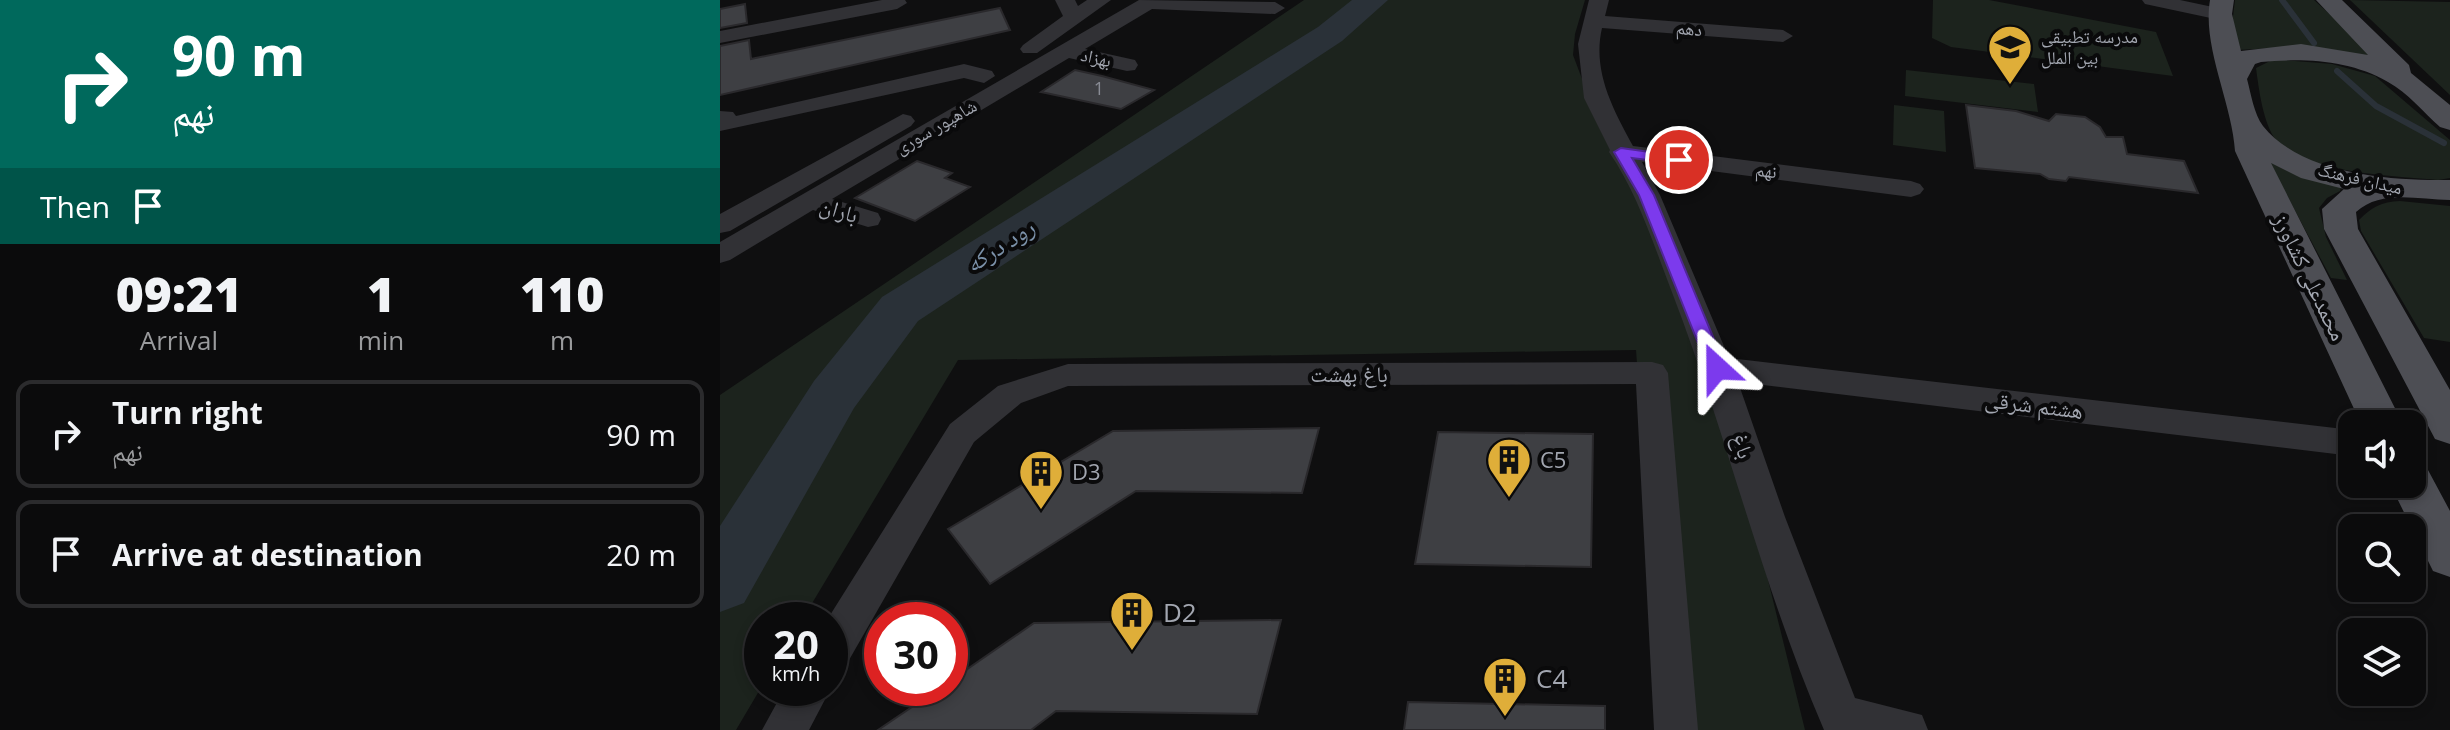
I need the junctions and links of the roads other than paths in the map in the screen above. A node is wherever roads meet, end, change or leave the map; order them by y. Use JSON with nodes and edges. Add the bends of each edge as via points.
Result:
{"nodes":[{"id":1,"x":1101,"y":0,"type":"edge"},
{"id":2,"x":2152,"y":0,"type":"edge"},
{"id":3,"x":2328,"y":0,"type":"edge"},
{"id":4,"x":1150,"y":2,"type":"edge"},
{"id":5,"x":897,"y":3,"type":"dead end"},
{"id":6,"x":2217,"y":5,"type":"edge"},
{"id":7,"x":825,"y":7,"type":"edge"},
{"id":8,"x":1069,"y":8,"type":"edge"},
{"id":9,"x":1275,"y":8,"type":"dead end"},
{"id":10,"x":1597,"y":11,"type":"edge"},
{"id":11,"x":1783,"y":36,"type":"dead end"},
{"id":12,"x":720,"y":37,"type":"edge"},
{"id":13,"x":1066,"y":51,"type":"junction"},
{"id":14,"x":1127,"y":65,"type":"dead end"},
{"id":15,"x":984,"y":76,"type":"junction"},
{"id":16,"x":2235,"y":77,"type":"junction"},
{"id":17,"x":2413,"y":86,"type":"junction"},
{"id":18,"x":2450,"y":109,"type":"edge"},
{"id":19,"x":720,"y":118,"type":"edge"},
{"id":20,"x":2450,"y":121,"type":"edge"},
{"id":21,"x":2248,"y":127,"type":"junction"},
{"id":22,"x":1621,"y":152,"type":"junction"},
{"id":23,"x":2379,"y":187,"type":"junction"},
{"id":24,"x":1911,"y":189,"type":"dead end"},
{"id":25,"x":2441,"y":192,"type":"edge"},
{"id":26,"x":810,"y":201,"type":"junction"},
{"id":27,"x":868,"y":219,"type":"dead end"},
{"id":28,"x":720,"y":225,"type":"edge"},
{"id":29,"x":720,"y":254,"type":"edge"},
{"id":30,"x":1717,"y":368,"type":"junction"},
{"id":31,"x":2375,"y":410,"type":"edge"},
{"id":32,"x":2450,"y":428,"type":"edge"},
{"id":33,"x":2338,"y":441,"type":"edge"},
{"id":34,"x":2420,"y":498,"type":"edge"},
{"id":35,"x":2450,"y":557,"type":"edge"},
{"id":36,"x":848,"y":623,"type":"edge"},
{"id":37,"x":798,"y":706,"type":"edge"},
{"id":38,"x":784,"y":730,"type":"edge"},
{"id":39,"x":1676,"y":730,"type":"edge"},
{"id":40,"x":1906,"y":730,"type":"edge"}],
"edges":[{"from":1,"to":8,"type":"street"},
{"from":2,"to":6,"type":"street"},
{"from":3,"to":17,"type":"main road"},
{"from":4,"to":9,"type":"street"},
{"from":4,"to":13,"type":"street","name":"شاهپور سوری"},
{"from":5,"to":7,"type":"street"},
{"from":6,"to":16,"type":"main road"},
{"from":7,"to":12,"type":"street"},
{"from":8,"to":15,"type":"street","via":[[1060,30]]},
{"from":10,"to":11,"type":"street","name":"دهم"},
{"from":10,"to":22,"type":"street","name":"باغ","via":[[1588,44],[1595,98]]},
{"from":13,"to":14,"type":"street","name":"بهزاد"},
{"from":13,"to":26,"type":"street","name":"شاهپور سوری"},
{"from":15,"to":19,"type":"street","via":[[964,71],[725,125],[725,117]]},
{"from":15,"to":28,"type":"street"},
{"from":16,"to":17,"type":"main road","via":[[2244,58],[2282,51],[2368,64]]},
{"from":16,"to":21,"type":"main road"},
{"from":17,"to":18,"type":"main road"},
{"from":17,"to":20,"type":"main road"},
{"from":21,"to":23,"type":"main road","name":"میدان فرهنگ","via":[[2267,148],[2295,163]]},
{"from":21,"to":31,"type":"main road","name":"محمدعلی کشاورز","via":[[2250,151]]},
{"from":22,"to":24,"type":"street","name":"نهم"},
{"from":22,"to":30,"type":"street","name":"باغ","via":[[1647,195]]},
{"from":23,"to":25,"type":"main road","name":"میدان فرهنگ"},
{"from":23,"to":32,"type":"main road","via":[[2344,202],[2339,209],[2341,229]]},
{"from":26,"to":27,"type":"street","name":"باران"},
{"from":26,"to":29,"type":"street","name":"شاهپور سوری"},
{"from":30,"to":33,"type":"street","name":"هشتم شرقی"},
{"from":30,"to":40,"type":"street","name":"باغ","via":[[1840,716]]},
{"from":34,"to":35,"type":"main road"},
{"from":36,"to":39,"type":"street","name":"باغ بهشت","via":[[962,433],[990,405],[1029,384],[1068,375],[1652,373]]},
{"from":37,"to":38,"type":"street"}]}
